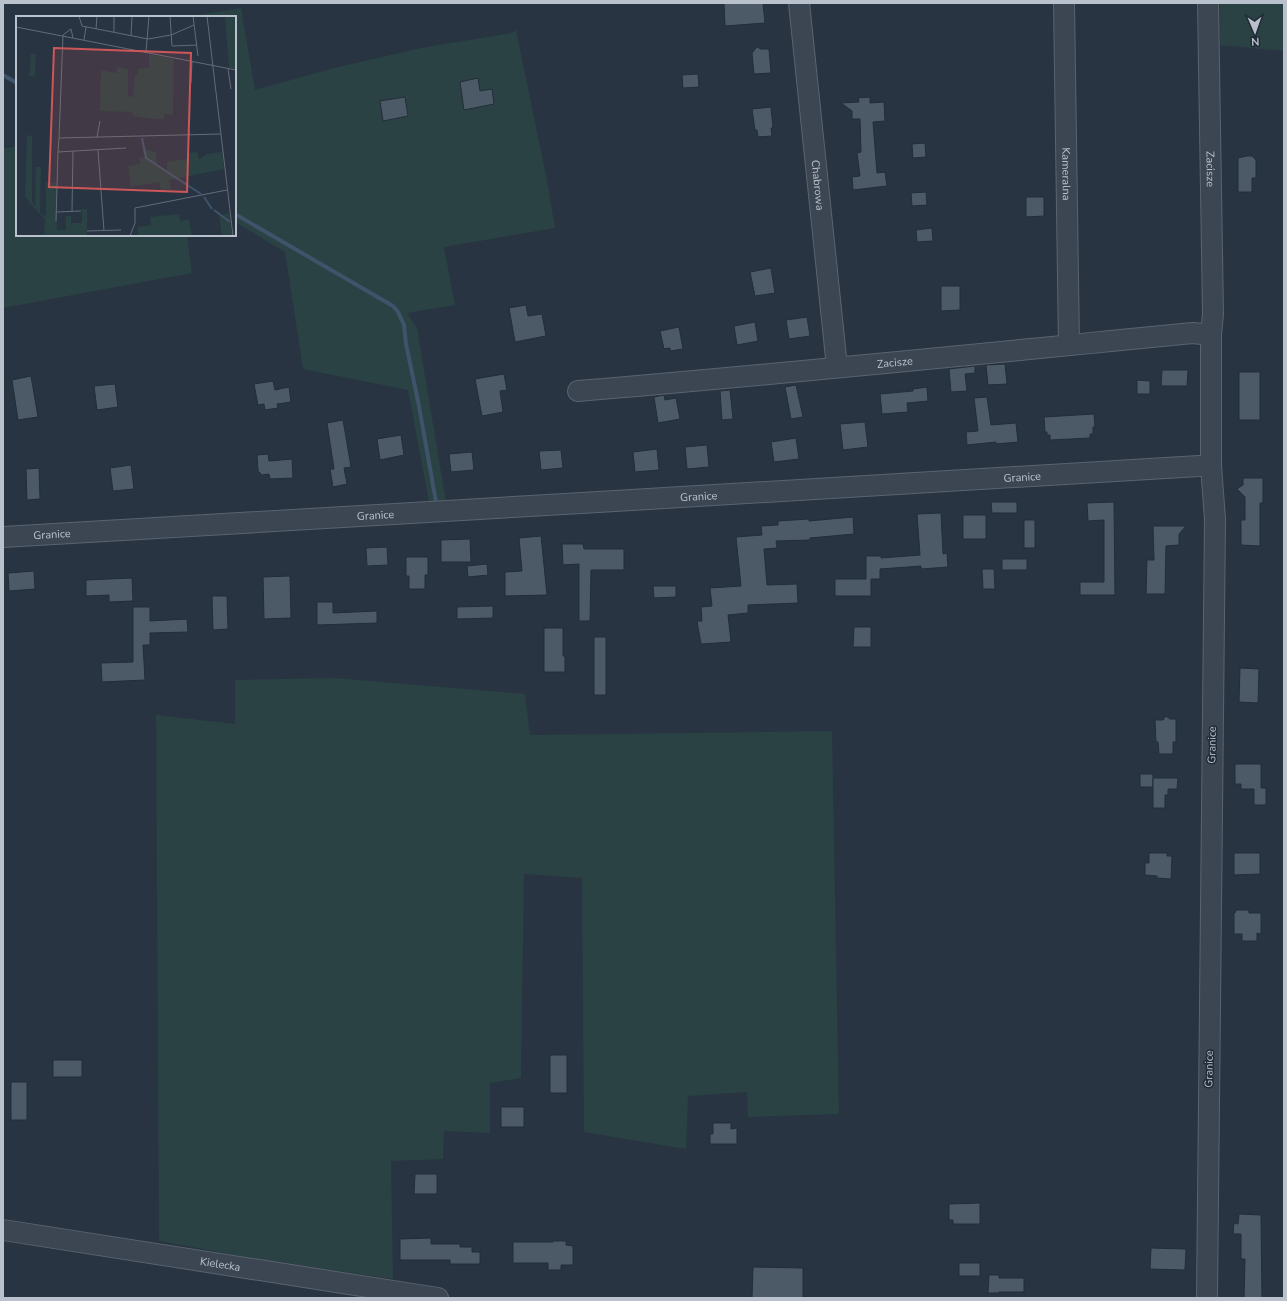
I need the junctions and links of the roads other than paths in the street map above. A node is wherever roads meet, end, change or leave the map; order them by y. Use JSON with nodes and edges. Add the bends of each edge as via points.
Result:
{"nodes":[{"id":1,"x":798,"y":3,"type":"edge"},
{"id":2,"x":1064,"y":3,"type":"edge"},
{"id":3,"x":1208,"y":3,"type":"edge"},
{"id":4,"x":1211,"y":335,"type":"junction"},
{"id":5,"x":1069,"y":345,"type":"junction"},
{"id":6,"x":837,"y":367,"type":"junction"},
{"id":7,"x":578,"y":391,"type":"dead end"},
{"id":8,"x":1211,"y":466,"type":"junction"},
{"id":9,"x":3,"y":537,"type":"edge"},
{"id":10,"x":3,"y":1230,"type":"edge"},
{"id":11,"x":430,"y":1297,"type":"edge"},
{"id":12,"x":1207,"y":1298,"type":"edge"}],
"edges":[{"from":1,"to":6,"type":"street","name":"Chabrowa"},
{"from":2,"to":5,"type":"street","name":"Kameralna"},
{"from":3,"to":4,"type":"street","name":"Zacisze","via":[[1213,314]]},
{"from":4,"to":5,"type":"street","name":"Zacisze","via":[[1193,333]]},
{"from":4,"to":8,"type":"street","name":"Zacisze"},
{"from":5,"to":6,"type":"street","name":"Zacisze"},
{"from":6,"to":7,"type":"street","name":"Zacisze"},
{"from":8,"to":9,"type":"street","name":"Granice"},
{"from":8,"to":12,"type":"street","name":"Granice","via":[[1215,519]]},
{"from":10,"to":11,"type":"street","name":"Kielecka"}]}
